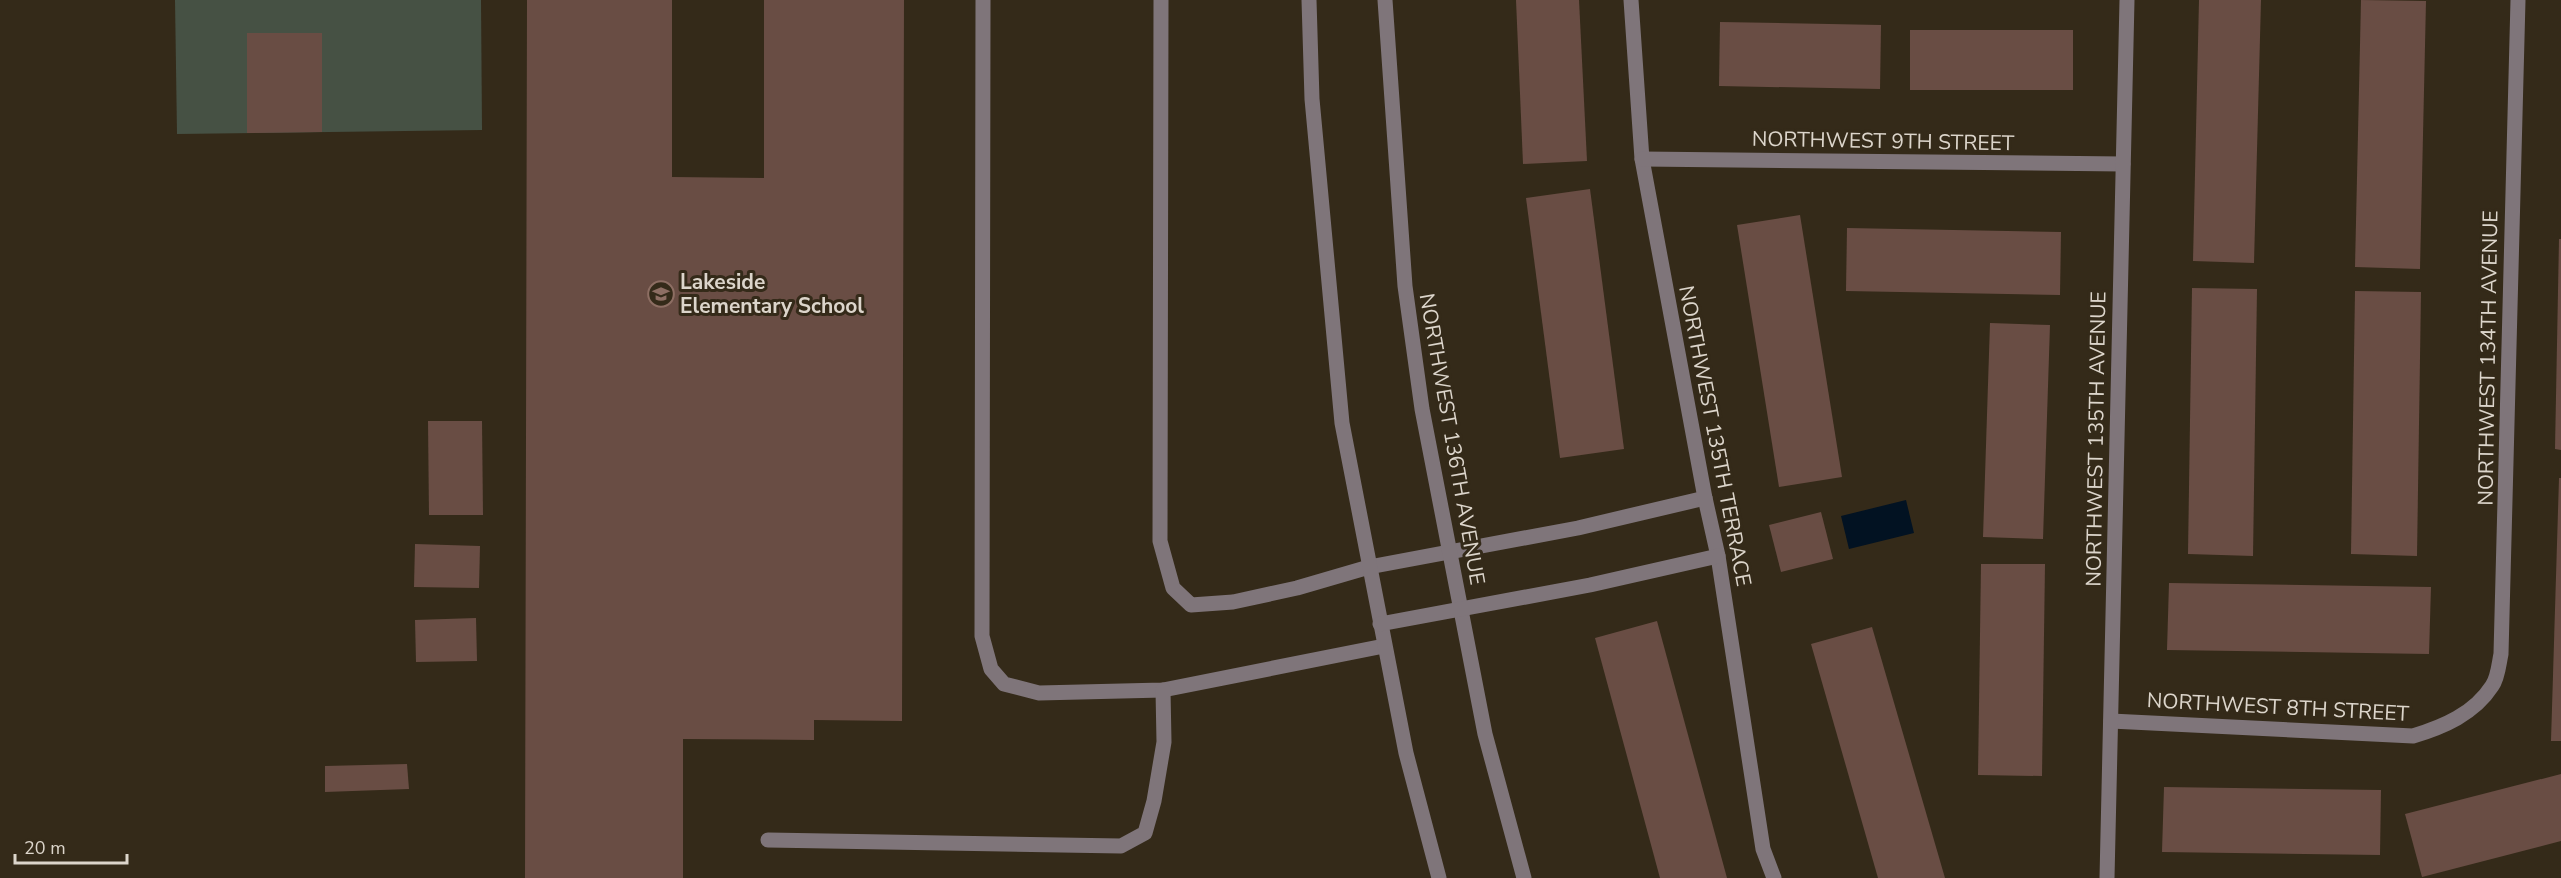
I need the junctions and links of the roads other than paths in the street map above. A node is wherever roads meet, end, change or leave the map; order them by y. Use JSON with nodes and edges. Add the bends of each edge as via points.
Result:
{"nodes":[{"id":1,"x":983,"y":0,"type":"edge"},
{"id":2,"x":1161,"y":0,"type":"edge"},
{"id":3,"x":1309,"y":0,"type":"edge"},
{"id":4,"x":1385,"y":0,"type":"edge"},
{"id":5,"x":1631,"y":0,"type":"edge"},
{"id":6,"x":2127,"y":0,"type":"edge"},
{"id":7,"x":2518,"y":0,"type":"edge"},
{"id":8,"x":1642,"y":159,"type":"junction"},
{"id":9,"x":2123,"y":164,"type":"junction"},
{"id":10,"x":1705,"y":498,"type":"junction"},
{"id":11,"x":1449,"y":552,"type":"junction"},
{"id":12,"x":1718,"y":556,"type":"junction"},
{"id":13,"x":1369,"y":567,"type":"junction"},
{"id":14,"x":1460,"y":610,"type":"junction"},
{"id":15,"x":1380,"y":624,"type":"junction"},
{"id":16,"x":1384,"y":646,"type":"junction"},
{"id":17,"x":1163,"y":690,"type":"junction"},
{"id":18,"x":2472,"y":708,"type":"joint"},
{"id":19,"x":2111,"y":721,"type":"junction"},
{"id":20,"x":768,"y":840,"type":"dead end"},
{"id":21,"x":1439,"y":878,"type":"edge"},
{"id":22,"x":1524,"y":878,"type":"edge"},
{"id":23,"x":1774,"y":878,"type":"edge"},
{"id":24,"x":2107,"y":878,"type":"edge"}],
"edges":[{"from":1,"to":17,"type":"street","via":[[982,636],[991,669],[1004,684],[1039,693]]},
{"from":2,"to":13,"type":"street","via":[[1160,541],[1173,588],[1191,605],[1233,602]]},
{"from":3,"to":13,"type":"street","via":[[1312,99],[1342,423]]},
{"from":4,"to":11,"type":"street","name":"NORTHWEST 136TH AVENUE","via":[[1405,286],[1422,409]]},
{"from":5,"to":8,"type":"street","name":"NORTHWEST 135TH TERRACE"},
{"from":6,"to":9,"type":"street","name":"NORTHWEST 135TH AVENUE"},
{"from":7,"to":18,"type":"street","name":"NORTHWEST 134TH AVENUE","via":[[2501,654],[2493,685]]},
{"from":8,"to":9,"type":"street","name":"NORTHWEST 9TH STREET"},
{"from":8,"to":10,"type":"street","name":"NORTHWEST 135TH TERRACE"},
{"from":9,"to":19,"type":"street","name":"NORTHWEST 135TH AVENUE"},
{"from":10,"to":11,"type":"street","via":[[1578,528]]},
{"from":10,"to":12,"type":"street","name":"NORTHWEST 135TH TERRACE"},
{"from":11,"to":13,"type":"street"},
{"from":11,"to":14,"type":"street","name":"NORTHWEST 136TH AVENUE"},
{"from":12,"to":14,"type":"street"},
{"from":12,"to":23,"type":"street","name":"NORTHWEST 135TH TERRACE","via":[[1763,849]]},
{"from":13,"to":15,"type":"street"},
{"from":14,"to":15,"type":"street"},
{"from":14,"to":22,"type":"street","name":"NORTHWEST 136TH AVENUE","via":[[1485,734]]},
{"from":15,"to":16,"type":"street"},
{"from":16,"to":17,"type":"street"},
{"from":16,"to":21,"type":"street","via":[[1406,753]]},
{"from":17,"to":20,"type":"street","via":[[1164,742],[1154,801],[1145,832],[1120,846]]},
{"from":18,"to":19,"type":"street","name":"NORTHWEST 8TH STREET","via":[[2444,726],[2413,736]]},
{"from":19,"to":24,"type":"street","name":"NORTHWEST 135TH AVENUE"}]}
